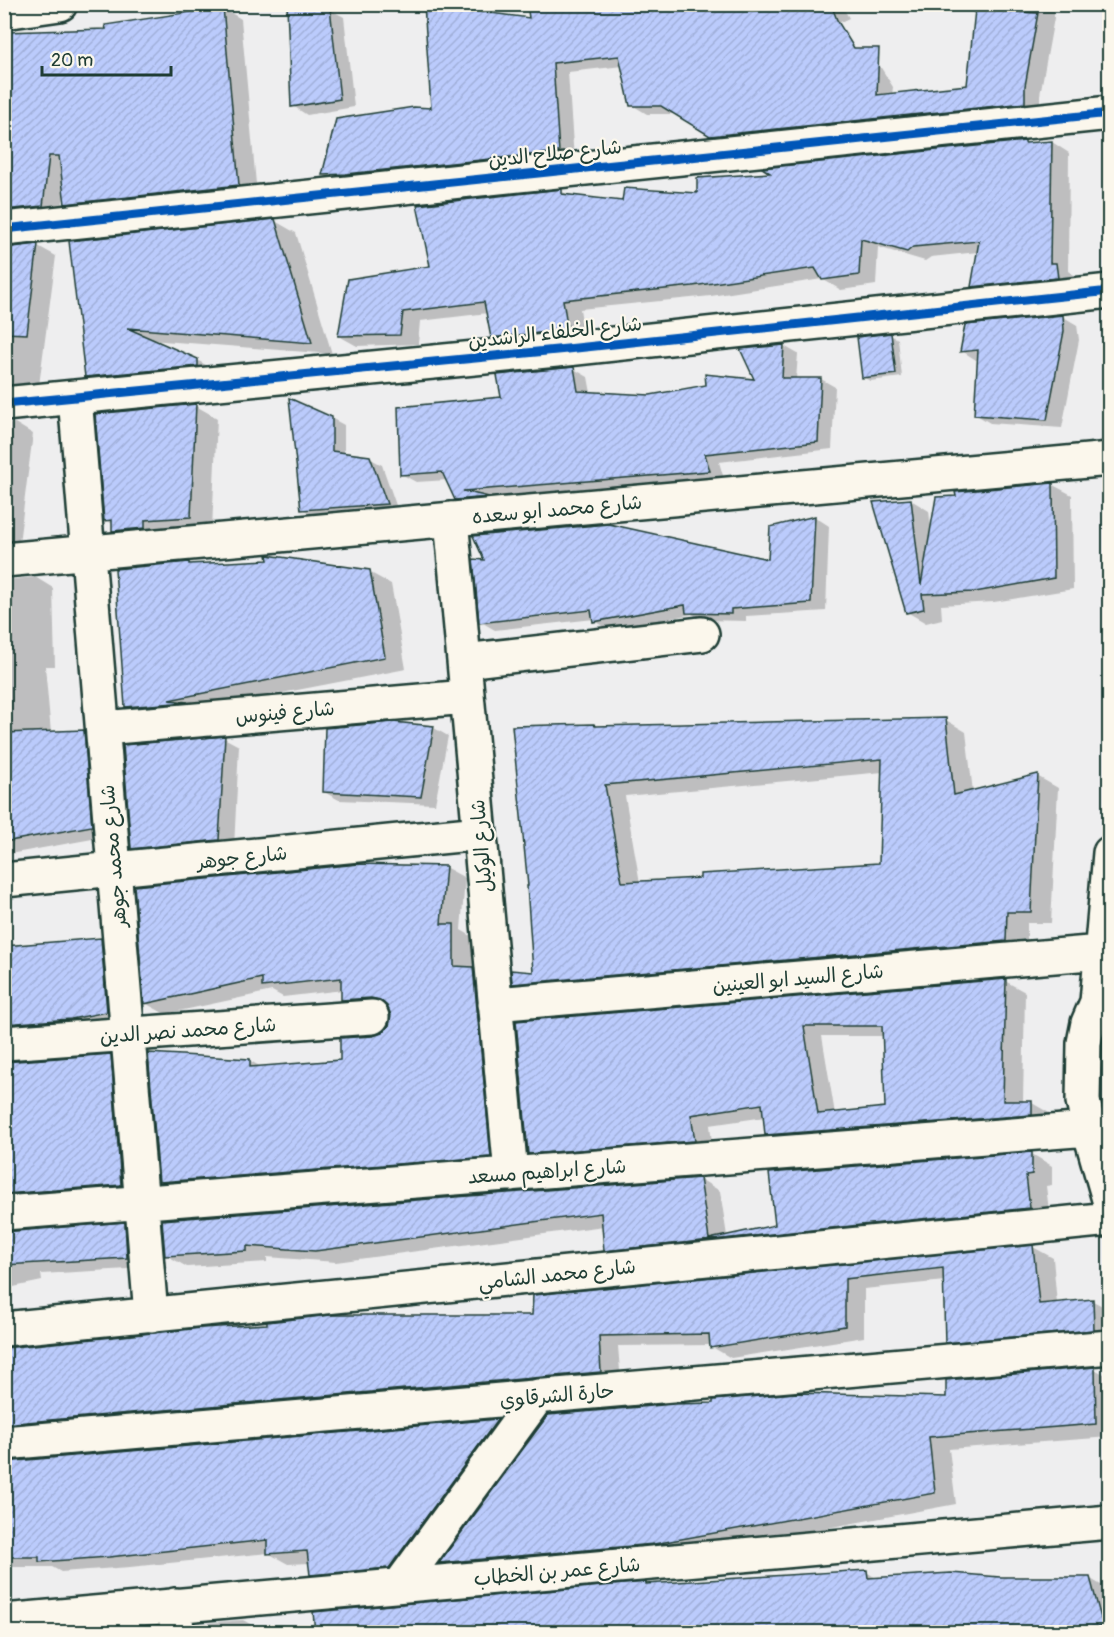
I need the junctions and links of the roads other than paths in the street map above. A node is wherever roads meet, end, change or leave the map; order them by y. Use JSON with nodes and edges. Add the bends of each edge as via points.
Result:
{"nodes":[{"id":1,"x":60,"y":4,"type":"edge"},
{"id":2,"x":4,"y":12,"type":"edge"},
{"id":3,"x":1110,"y":112,"type":"edge"},
{"id":4,"x":4,"y":229,"type":"edge"},
{"id":5,"x":1110,"y":291,"type":"edge"},
{"id":6,"x":75,"y":397,"type":"junction"},
{"id":7,"x":4,"y":404,"type":"edge"},
{"id":8,"x":1110,"y":459,"type":"edge"},
{"id":9,"x":450,"y":519,"type":"junction"},
{"id":10,"x":88,"y":552,"type":"junction"},
{"id":11,"x":4,"y":560,"type":"edge"},
{"id":12,"x":702,"y":634,"type":"dead end"},
{"id":13,"x":464,"y":661,"type":"junction"},
{"id":14,"x":467,"y":697,"type":"junction"},
{"id":15,"x":103,"y":728,"type":"junction"},
{"id":16,"x":480,"y":833,"type":"junction"},
{"id":17,"x":1110,"y":853,"type":"edge"},
{"id":18,"x":114,"y":869,"type":"junction"},
{"id":19,"x":4,"y":880,"type":"edge"},
{"id":20,"x":1101,"y":952,"type":"junction"},
{"id":21,"x":1103,"y":1002,"type":"edge"},
{"id":22,"x":495,"y":1004,"type":"junction"},
{"id":23,"x":372,"y":1017,"type":"dead end"},
{"id":24,"x":128,"y":1034,"type":"junction"},
{"id":25,"x":1110,"y":1034,"type":"edge"},
{"id":26,"x":4,"y":1043,"type":"edge"},
{"id":27,"x":1089,"y":1129,"type":"junction"},
{"id":28,"x":511,"y":1174,"type":"junction"},
{"id":29,"x":142,"y":1203,"type":"junction"},
{"id":30,"x":1110,"y":1203,"type":"edge"},
{"id":31,"x":4,"y":1213,"type":"edge"},
{"id":32,"x":1110,"y":1220,"type":"edge"},
{"id":33,"x":151,"y":1315,"type":"junction"},
{"id":34,"x":4,"y":1329,"type":"edge"},
{"id":35,"x":1110,"y":1347,"type":"edge"},
{"id":36,"x":538,"y":1396,"type":"junction"},
{"id":37,"x":4,"y":1443,"type":"edge"},
{"id":38,"x":1110,"y":1522,"type":"edge"},
{"id":39,"x":400,"y":1585,"type":"junction"},
{"id":40,"x":176,"y":1619,"type":"edge"},
{"id":41,"x":4,"y":1621,"type":"edge"}],
"edges":[{"from":1,"to":2,"type":"street"},
{"from":3,"to":4,"type":"street","name":"شارع صلاح الدين"},
{"from":5,"to":6,"type":"street","name":"شارع الخلفاء الراشدين"},
{"from":6,"to":7,"type":"street","name":"شارع الخلفاء الراشدين"},
{"from":6,"to":10,"type":"street","name":"شارع محمد جوهر"},
{"from":8,"to":9,"type":"street","name":"شارع محمد ابو سعده"},
{"from":9,"to":10,"type":"street","name":"شارع محمد ابو سعده"},
{"from":9,"to":13,"type":"street","name":"شارع الوكيل"},
{"from":10,"to":11,"type":"street","name":"شارع محمد ابو سعده"},
{"from":10,"to":15,"type":"street","name":"شارع محمد جوهر"},
{"from":12,"to":13,"type":"street"},
{"from":13,"to":14,"type":"street","name":"شارع الوكيل"},
{"from":14,"to":15,"type":"street","name":"شارع فينوس"},
{"from":14,"to":16,"type":"street","name":"شارع الوكيل"},
{"from":15,"to":18,"type":"street","name":"شارع محمد جوهر"},
{"from":16,"to":18,"type":"street","name":"شارع جوهر"},
{"from":16,"to":22,"type":"street","name":"شارع الوكيل"},
{"from":17,"to":20,"type":"street"},
{"from":18,"to":19,"type":"street","name":"شارع جوهر"},
{"from":18,"to":24,"type":"street","name":"شارع محمد جوهر"},
{"from":20,"to":21,"type":"street"},
{"from":20,"to":22,"type":"street","name":"شارع السيد ابو العينين"},
{"from":21,"to":25,"type":"street"},
{"from":21,"to":27,"type":"street","via":[[1088,1023],[1084,1043],[1083,1101]]},
{"from":22,"to":28,"type":"street","name":"شارع الوكيل"},
{"from":23,"to":24,"type":"street","name":"شارع محمد نصر الدين"},
{"from":24,"to":26,"type":"street","name":"شارع محمد نصر الدين"},
{"from":24,"to":29,"type":"street","name":"شارع محمد جوهر"},
{"from":27,"to":28,"type":"street","name":"شارع ابراهيم مسعد"},
{"from":27,"to":30,"type":"street"},
{"from":28,"to":29,"type":"street","name":"شارع ابراهيم مسعد"},
{"from":29,"to":31,"type":"street","name":"شارع ابراهيم مسعد"},
{"from":29,"to":33,"type":"street","name":"شارع محمد جوهر"},
{"from":32,"to":33,"type":"street","name":"شارع محمد الشامي"},
{"from":33,"to":34,"type":"street","name":"شارع محمد الشامي"},
{"from":35,"to":36,"type":"street","name":"حارة الشرقاوي"},
{"from":36,"to":37,"type":"street","name":"حارة الشرقاوي"},
{"from":36,"to":39,"type":"street"},
{"from":38,"to":39,"type":"street","name":"شارع عمر بن الخطاب"},
{"from":39,"to":40,"type":"street","name":"شارع عمر بن الخطاب"},
{"from":40,"to":41,"type":"street","name":"شارع عمر بن الخطاب"}]}
